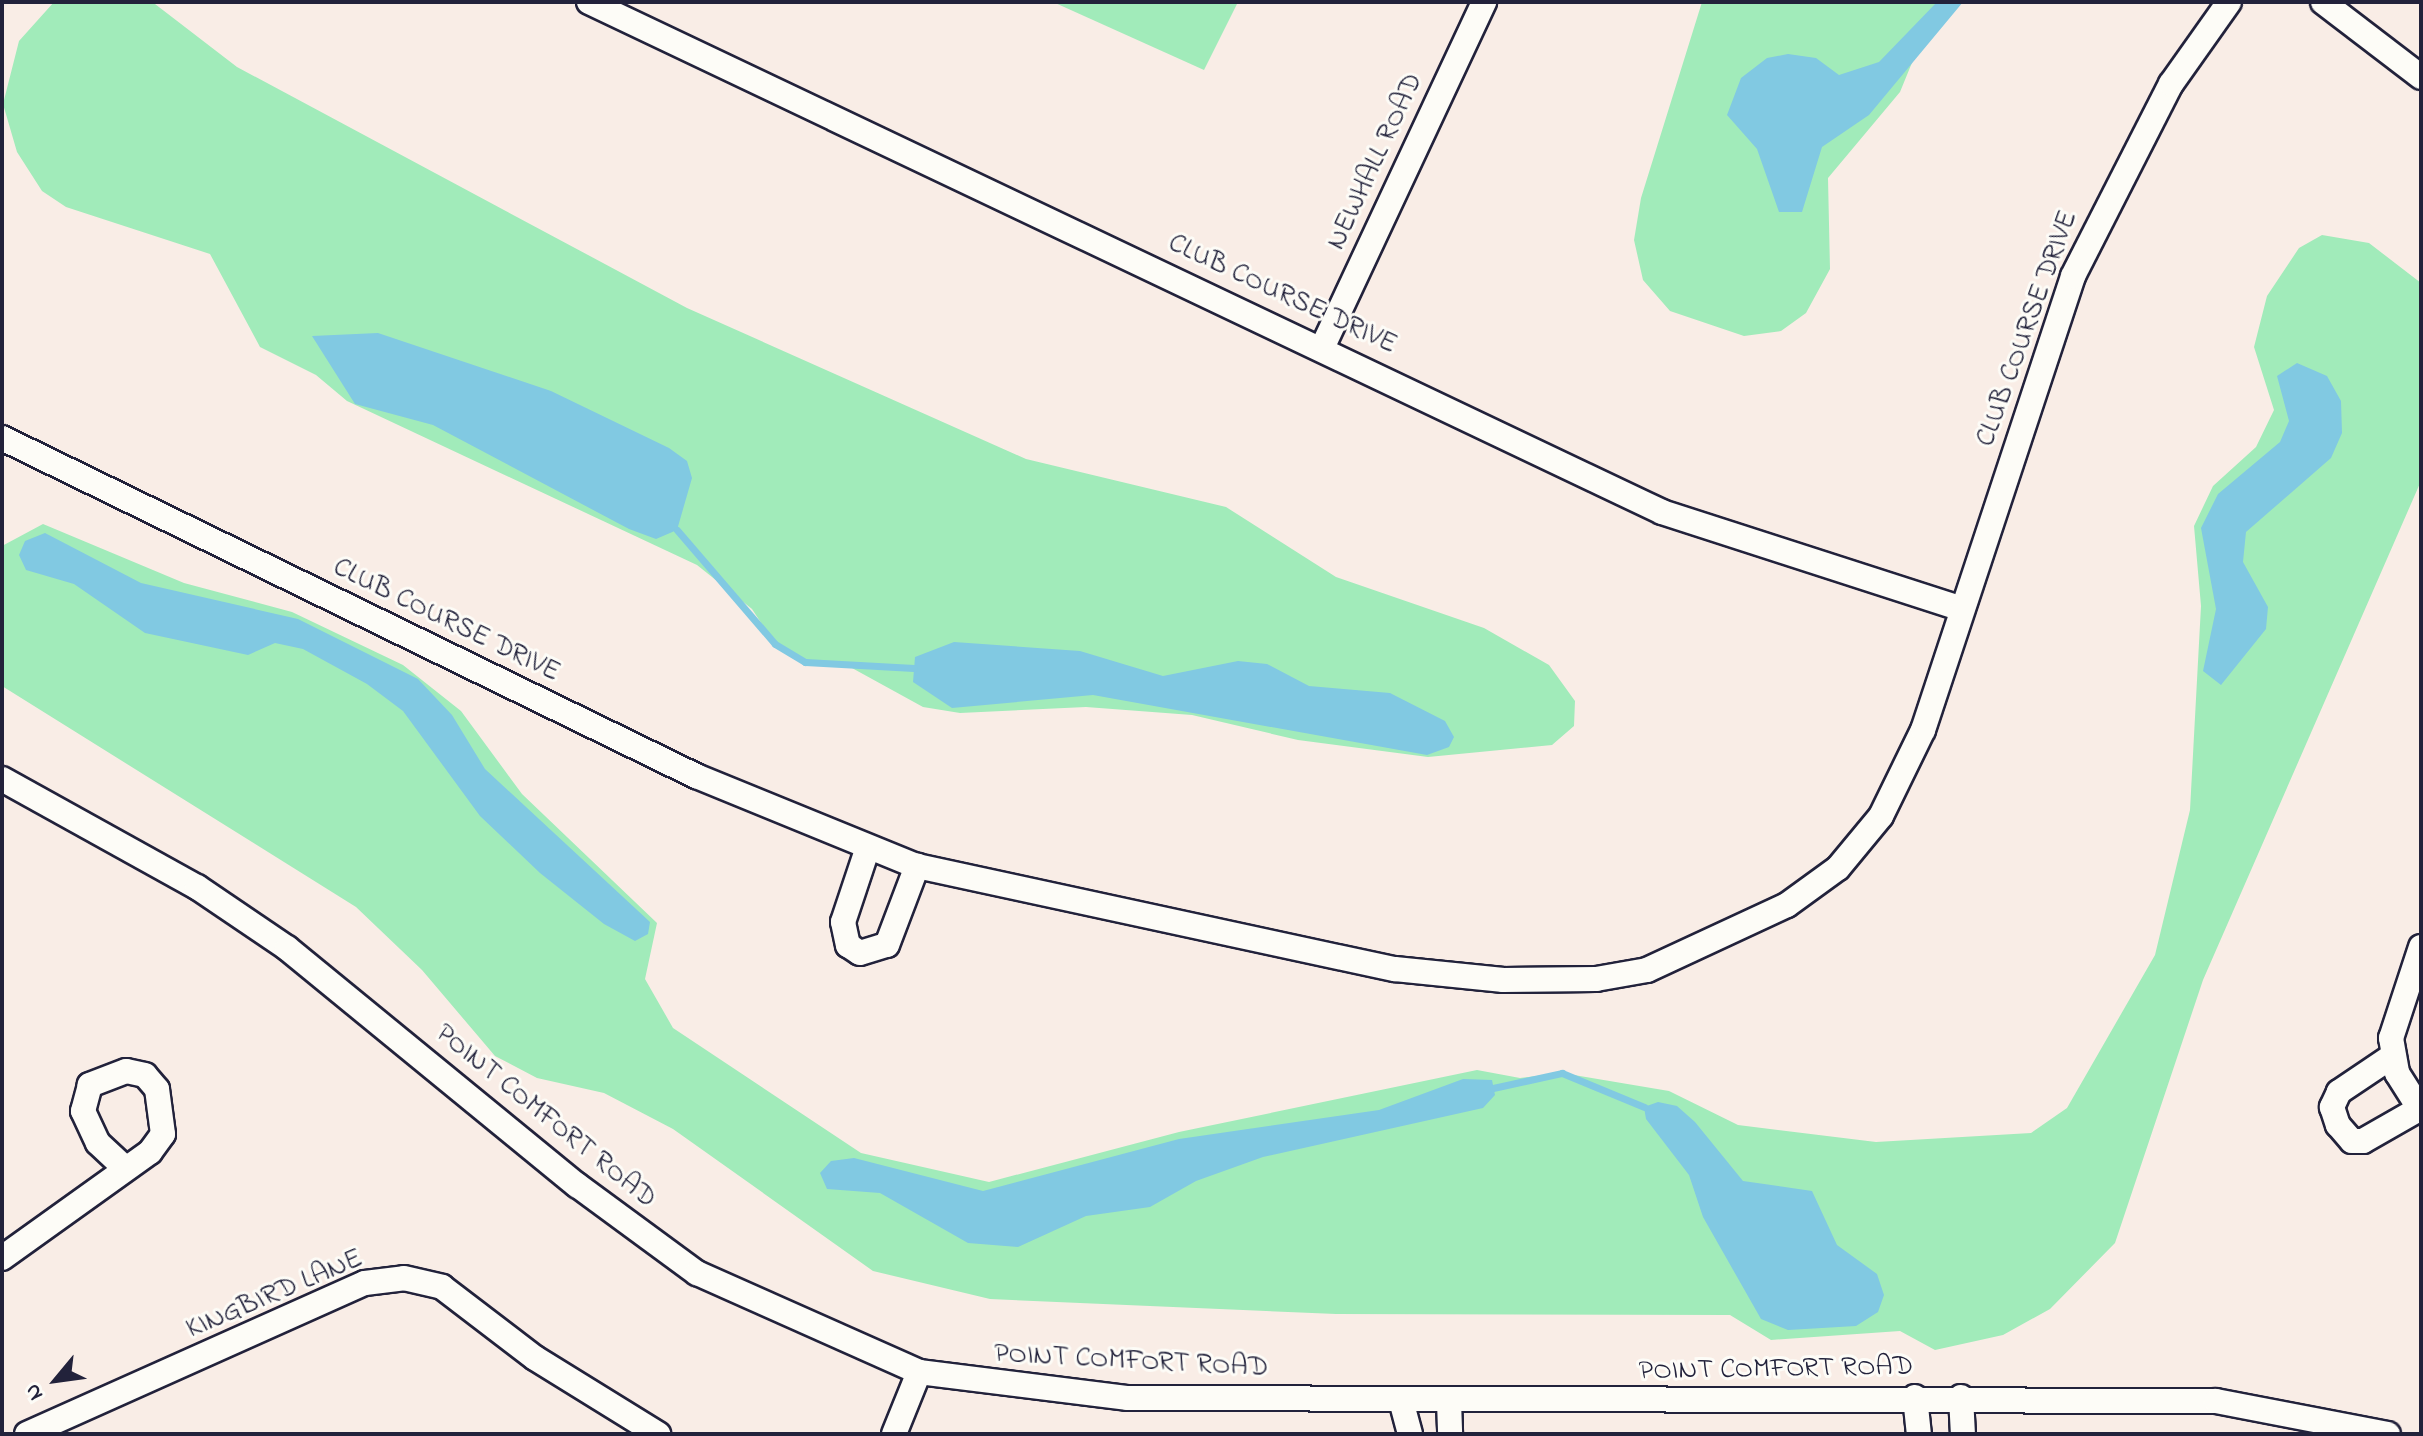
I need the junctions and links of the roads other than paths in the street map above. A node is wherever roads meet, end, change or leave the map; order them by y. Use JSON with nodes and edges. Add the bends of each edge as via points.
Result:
{"nodes":[{"id":1,"x":589,"y":2,"type":"edge"},
{"id":2,"x":1484,"y":2,"type":"edge"},
{"id":3,"x":2229,"y":2,"type":"edge"},
{"id":4,"x":2323,"y":2,"type":"edge"},
{"id":5,"x":2421,"y":77,"type":"edge"},
{"id":6,"x":1323,"y":346,"type":"junction"},
{"id":7,"x":2,"y":438,"type":"edge"},
{"id":8,"x":1962,"y":609,"type":"junction"},
{"id":9,"x":2,"y":779,"type":"edge"},
{"id":10,"x":867,"y":850,"type":"junction"},
{"id":11,"x":917,"y":866,"type":"junction"},
{"id":12,"x":2421,"y":947,"type":"edge"},
{"id":13,"x":2391,"y":1057,"type":"junction"},
{"id":14,"x":2420,"y":1110,"type":"edge"},
{"id":15,"x":124,"y":1167,"type":"dead end"},
{"id":16,"x":2,"y":1258,"type":"edge"},
{"id":17,"x":919,"y":1372,"type":"junction"},
{"id":18,"x":1915,"y":1397,"type":"junction"},
{"id":19,"x":1961,"y":1397,"type":"junction"},
{"id":20,"x":1449,"y":1401,"type":"junction"},
{"id":21,"x":1402,"y":1404,"type":"junction"},
{"id":22,"x":27,"y":1434,"type":"edge"},
{"id":23,"x":658,"y":1434,"type":"edge"},
{"id":24,"x":894,"y":1434,"type":"edge"},
{"id":25,"x":1410,"y":1434,"type":"edge"},
{"id":26,"x":1450,"y":1434,"type":"edge"},
{"id":27,"x":1919,"y":1434,"type":"edge"},
{"id":28,"x":1963,"y":1434,"type":"edge"},
{"id":29,"x":2388,"y":1434,"type":"edge"}],
"edges":[{"from":1,"to":6,"type":"street","name":"CLUB COURSE DRIVE"},
{"from":2,"to":6,"type":"street","name":"NEWHALL ROAD"},
{"from":3,"to":8,"type":"street","name":"CLUB COURSE DRIVE","via":[[2171,84],[2073,276]]},
{"from":4,"to":5,"type":"street"},
{"from":6,"to":8,"type":"street","name":"CLUB COURSE DRIVE","via":[[1662,512]]},
{"from":7,"to":10,"type":"street","name":"CLUB COURSE DRIVE","via":[[696,776]]},
{"from":8,"to":11,"type":"street","name":"CLUB COURSE DRIVE","via":[[1923,730],[1881,816],[1838,868],[1787,905],[1647,970],[1596,979],[1503,980],[1395,969]]},
{"from":9,"to":17,"type":"street","name":"POINT COMFORT ROAD","via":[[197,887],[287,948],[577,1185],[697,1273]]},
{"from":10,"to":11,"type":"street","name":"CLUB COURSE DRIVE"},
{"from":10,"to":11,"type":"street","via":[[843,934],[860,953],[887,945]]},
{"from":12,"to":13,"type":"street","via":[[2397,1005]]},
{"from":13,"to":14,"type":"street"},
{"from":13,"to":14,"type":"street","via":[[2339,1092],[2332,1107],[2338,1125],[2352,1141],[2363,1141]]},
{"from":15,"to":16,"type":"street"},
{"from":17,"to":21,"type":"street","name":"POINT COMFORT ROAD","via":[[1128,1398]]},
{"from":17,"to":24,"type":"street"},
{"from":18,"to":19,"type":"street","name":"POINT COMFORT ROAD"},
{"from":18,"to":20,"type":"street","name":"POINT COMFORT ROAD"},
{"from":18,"to":27,"type":"street"},
{"from":19,"to":28,"type":"street"},
{"from":19,"to":29,"type":"street","name":"POINT COMFORT ROAD","via":[[2216,1401]]},
{"from":20,"to":21,"type":"street","name":"POINT COMFORT ROAD"},
{"from":20,"to":26,"type":"street"},
{"from":21,"to":25,"type":"street"},
{"from":22,"to":23,"type":"street","name":"KINGBIRD LANE","via":[[365,1283],[404,1278],[442,1287],[535,1358]]}]}
